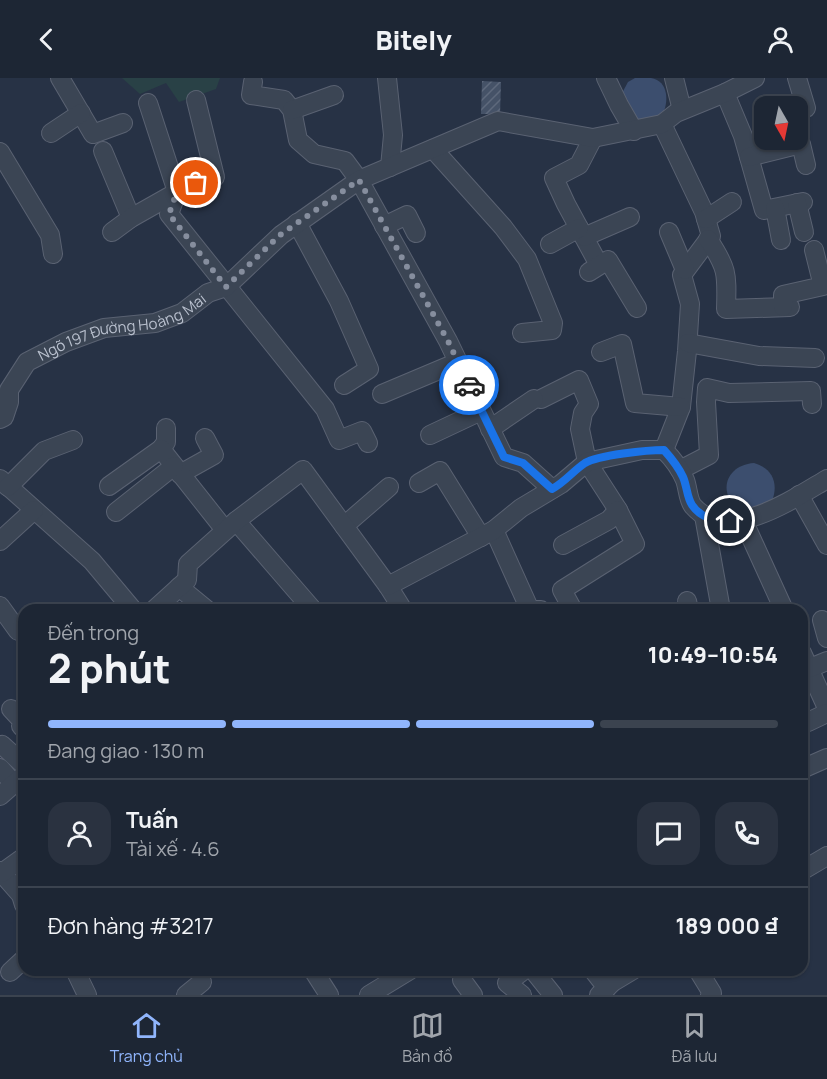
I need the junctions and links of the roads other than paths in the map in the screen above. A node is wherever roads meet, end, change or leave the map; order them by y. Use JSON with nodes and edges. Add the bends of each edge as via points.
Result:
{"nodes":[{"id":1,"x":60,"y":78,"type":"edge"},
{"id":2,"x":387,"y":78,"type":"edge"},
{"id":3,"x":606,"y":78,"type":"edge"},
{"id":4,"x":674,"y":78,"type":"edge"},
{"id":5,"x":755,"y":78,"type":"edge"},
{"id":6,"x":798,"y":78,"type":"edge"},
{"id":7,"x":254,"y":82,"type":"dead end"},
{"id":8,"x":725,"y":93,"type":"junction"},
{"id":9,"x":334,"y":95,"type":"dead end"},
{"id":10,"x":803,"y":96,"type":"edge"},
{"id":11,"x":196,"y":100,"type":"dead end"},
{"id":12,"x":148,"y":103,"type":"dead end"},
{"id":13,"x":292,"y":110,"type":"junction"},
{"id":14,"x":682,"y":110,"type":"junction"},
{"id":15,"x":81,"y":113,"type":"junction"},
{"id":16,"x":123,"y":123,"type":"dead end"},
{"id":17,"x":662,"y":124,"type":"junction"},
{"id":18,"x":634,"y":131,"type":"junction"},
{"id":19,"x":51,"y":132,"type":"dead end"},
{"id":20,"x":593,"y":138,"type":"junction"},
{"id":21,"x":434,"y":149,"type":"junction"},
{"id":22,"x":103,"y":151,"type":"dead end"},
{"id":23,"x":0,"y":152,"type":"edge"},
{"id":24,"x":749,"y":157,"type":"junction"},
{"id":25,"x":806,"y":165,"type":"dead end"},
{"id":26,"x":390,"y":167,"type":"junction"},
{"id":27,"x":359,"y":180,"type":"junction"},
{"id":28,"x":176,"y":191,"type":"junction"},
{"id":29,"x":732,"y":202,"type":"dead end"},
{"id":30,"x":775,"y":208,"type":"junction"},
{"id":31,"x":630,"y":217,"type":"dead end"},
{"id":32,"x":131,"y":218,"type":"junction"},
{"id":33,"x":706,"y":219,"type":"junction"},
{"id":34,"x":297,"y":224,"type":"junction"},
{"id":35,"x":384,"y":226,"type":"junction"},
{"id":36,"x":112,"y":232,"type":"dead end"},
{"id":37,"x":582,"y":232,"type":"junction"},
{"id":38,"x":669,"y":232,"type":"dead end"},
{"id":39,"x":804,"y":232,"type":"dead end"},
{"id":40,"x":416,"y":233,"type":"dead end"},
{"id":41,"x":708,"y":239,"type":"junction"},
{"id":42,"x":781,"y":240,"type":"dead end"},
{"id":43,"x":550,"y":244,"type":"dead end"},
{"id":44,"x":814,"y":250,"type":"dead end"},
{"id":45,"x":53,"y":254,"type":"dead end"},
{"id":46,"x":685,"y":270,"type":"junction"},
{"id":47,"x":226,"y":287,"type":"junction"},
{"id":48,"x":637,"y":308,"type":"dead end"},
{"id":49,"x":522,"y":333,"type":"dead end"},
{"id":50,"x":688,"y":343,"type":"junction"},
{"id":51,"x":601,"y":352,"type":"dead end"},
{"id":52,"x":815,"y":358,"type":"dead end"},
{"id":53,"x":458,"y":362,"type":"junction"},
{"id":54,"x":344,"y":385,"type":"dead end"},
{"id":55,"x":382,"y":394,"type":"dead end"},
{"id":56,"x":812,"y":404,"type":"dead end"},
{"id":57,"x":681,"y":407,"type":"junction"},
{"id":58,"x":482,"y":411,"type":"junction"},
{"id":59,"x":0,"y":419,"type":"edge"},
{"id":60,"x":166,"y":428,"type":"dead end"},
{"id":61,"x":490,"y":429,"type":"junction"},
{"id":62,"x":430,"y":435,"type":"dead end"},
{"id":63,"x":205,"y":438,"type":"dead end"},
{"id":64,"x":73,"y":440,"type":"dead end"},
{"id":65,"x":368,"y":444,"type":"dead end"},
{"id":66,"x":161,"y":449,"type":"junction"},
{"id":67,"x":664,"y":450,"type":"junction"},
{"id":68,"x":587,"y":462,"type":"junction"},
{"id":69,"x":177,"y":470,"type":"junction"},
{"id":70,"x":680,"y":470,"type":"junction"},
{"id":71,"x":827,"y":479,"type":"edge"},
{"id":72,"x":419,"y":483,"type":"dead end"},
{"id":73,"x":109,"y":486,"type":"dead end"},
{"id":74,"x":389,"y":487,"type":"dead end"},
{"id":75,"x":552,"y":489,"type":"junction"},
{"id":76,"x":5,"y":490,"type":"edge"},
{"id":77,"x":799,"y":495,"type":"junction"},
{"id":78,"x":34,"y":510,"type":"junction"},
{"id":79,"x":618,"y":510,"type":"junction"},
{"id":80,"x":116,"y":512,"type":"dead end"},
{"id":81,"x":704,"y":516,"type":"junction"},
{"id":82,"x":743,"y":520,"type":"junction"},
{"id":83,"x":230,"y":526,"type":"junction"},
{"id":84,"x":344,"y":526,"type":"junction"},
{"id":85,"x":487,"y":533,"type":"junction"},
{"id":86,"x":0,"y":541,"type":"edge"},
{"id":87,"x":562,"y":545,"type":"dead end"},
{"id":88,"x":825,"y":551,"type":"edge"},
{"id":89,"x":388,"y":586,"type":"junction"},
{"id":90,"x":179,"y":587,"type":"junction"},
{"id":91,"x":128,"y":604,"type":"edge"},
{"id":92,"x":160,"y":604,"type":"edge"},
{"id":93,"x":200,"y":604,"type":"edge"},
{"id":94,"x":307,"y":604,"type":"edge"},
{"id":95,"x":399,"y":604,"type":"edge"},
{"id":96,"x":527,"y":604,"type":"edge"},
{"id":97,"x":570,"y":604,"type":"edge"},
{"id":98,"x":720,"y":604,"type":"edge"},
{"id":99,"x":781,"y":604,"type":"edge"},
{"id":100,"x":822,"y":620,"type":"dead end"},
{"id":101,"x":827,"y":638,"type":"edge"},
{"id":102,"x":808,"y":661,"type":"edge"},
{"id":103,"x":827,"y":661,"type":"edge"},
{"id":104,"x":808,"y":665,"type":"edge"},
{"id":105,"x":827,"y":708,"type":"edge"},
{"id":106,"x":11,"y":709,"type":"dead end"},
{"id":107,"x":827,"y":713,"type":"edge"},
{"id":108,"x":18,"y":717,"type":"edge"},
{"id":109,"x":808,"y":722,"type":"dead end"},
{"id":110,"x":0,"y":746,"type":"edge"},
{"id":111,"x":827,"y":758,"type":"edge"},
{"id":112,"x":18,"y":760,"type":"edge"},
{"id":113,"x":808,"y":766,"type":"edge"},
{"id":114,"x":0,"y":768,"type":"edge"},
{"id":115,"x":13,"y":785,"type":"edge"},
{"id":116,"x":827,"y":856,"type":"edge"},
{"id":117,"x":18,"y":863,"type":"edge"},
{"id":118,"x":808,"y":866,"type":"edge"},
{"id":119,"x":3,"y":878,"type":"edge"},
{"id":120,"x":18,"y":892,"type":"edge"},
{"id":121,"x":18,"y":965,"type":"edge"},
{"id":122,"x":10,"y":972,"type":"dead end"},
{"id":123,"x":78,"y":976,"type":"edge"},
{"id":124,"x":316,"y":976,"type":"edge"},
{"id":125,"x":399,"y":976,"type":"edge"},
{"id":126,"x":516,"y":976,"type":"edge"},
{"id":127,"x":538,"y":976,"type":"edge"},
{"id":128,"x":596,"y":976,"type":"edge"},
{"id":129,"x":625,"y":976,"type":"edge"},
{"id":130,"x":706,"y":976,"type":"edge"},
{"id":131,"x":462,"y":980,"type":"dead end"},
{"id":132,"x":202,"y":982,"type":"dead end"},
{"id":133,"x":603,"y":992,"type":"edge"},
{"id":134,"x":87,"y":995,"type":"edge"},
{"id":135,"x":175,"y":995,"type":"edge"},
{"id":136,"x":181,"y":995,"type":"edge"},
{"id":137,"x":186,"y":995,"type":"edge"},
{"id":138,"x":329,"y":995,"type":"edge"},
{"id":139,"x":369,"y":995,"type":"edge"},
{"id":140,"x":473,"y":995,"type":"edge"},
{"id":141,"x":522,"y":995,"type":"edge"},
{"id":142,"x":553,"y":995,"type":"edge"},
{"id":143,"x":710,"y":995,"type":"edge"}],
"edges":[{"from":1,"to":15,"type":"street"},
{"from":2,"to":26,"type":"street","via":[[393,135]]},
{"from":3,"to":18,"type":"street"},
{"from":4,"to":14,"type":"street"},
{"from":5,"to":8,"type":"street","name":"Ngõ 197 Đường Hoàng Mai"},
{"from":6,"to":10,"type":"street"},
{"from":7,"to":13,"type":"street","via":[[251,95],[284,100]]},
{"from":8,"to":14,"type":"street","name":"Ngõ 197 Đường Hoàng Mai"},
{"from":8,"to":24,"type":"street","via":[[752,133]]},
{"from":9,"to":13,"type":"street"},
{"from":11,"to":28,"type":"street","via":[[215,177]]},
{"from":12,"to":28,"type":"street"},
{"from":13,"to":27,"type":"street","via":[[298,140],[314,154],[345,161]]},
{"from":14,"to":17,"type":"street","name":"Ngõ 197 Đường Hoàng Mai"},
{"from":15,"to":16,"type":"street","via":[[93,134]]},
{"from":15,"to":19,"type":"street"},
{"from":17,"to":18,"type":"street","name":"Ngõ 197 Đường Hoàng Mai"},
{"from":17,"to":33,"type":"street"},
{"from":18,"to":20,"type":"street","name":"Ngõ 197 Đường Hoàng Mai"},
{"from":20,"to":21,"type":"street","name":"Ngõ 197 Đường Hoàng Mai","via":[[498,121]]},
{"from":20,"to":37,"type":"street","via":[[579,165],[554,178]]},
{"from":21,"to":26,"type":"street","name":"Ngõ 197 Đường Hoàng Mai"},
{"from":21,"to":49,"type":"street","via":[[527,259],[553,323],[552,330]]},
{"from":22,"to":32,"type":"street"},
{"from":23,"to":45,"type":"street","via":[[50,235]]},
{"from":24,"to":25,"type":"street","via":[[801,144]]},
{"from":24,"to":30,"type":"street","via":[[764,210]]},
{"from":26,"to":27,"type":"street","name":"Ngõ 197 Đường Hoàng Mai"},
{"from":27,"to":34,"type":"street","name":"Ngõ 197 Đường Hoàng Mai"},
{"from":27,"to":35,"type":"street"},
{"from":28,"to":32,"type":"street"},
{"from":28,"to":47,"type":"street","via":[[169,214]]},
{"from":29,"to":33,"type":"street"},
{"from":30,"to":39,"type":"street","via":[[800,203]]},
{"from":30,"to":42,"type":"street"},
{"from":31,"to":37,"type":"street"},
{"from":32,"to":36,"type":"street"},
{"from":33,"to":41,"type":"street","via":[[711,236]]},
{"from":34,"to":47,"type":"street","name":"Ngõ 197 Đường Hoàng Mai","via":[[280,235]]},
{"from":34,"to":54,"type":"street","via":[[339,301],[369,369]]},
{"from":35,"to":40,"type":"street","via":[[407,215]]},
{"from":35,"to":53,"type":"street"},
{"from":37,"to":43,"type":"street"},
{"from":37,"to":48,"type":"street","via":[[594,269],[608,260]]},
{"from":38,"to":46,"type":"street"},
{"from":41,"to":44,"type":"street","via":[[724,265],[726,309],[787,307],[783,295],[823,286]]},
{"from":41,"to":46,"type":"street"},
{"from":46,"to":50,"type":"street","via":[[682,274],[690,304]]},
{"from":47,"to":59,"type":"street","name":"Ngõ 197 Đường Hoàng Mai","via":[[208,293],[182,313],[155,323],[104,328],[27,362],[9,390],[9,402]]},
{"from":47,"to":65,"type":"street","via":[[326,409],[339,440],[362,431]]},
{"from":50,"to":52,"type":"street","via":[[759,356]]},
{"from":50,"to":57,"type":"street"},
{"from":51,"to":57,"type":"street","via":[[622,344],[635,403]]},
{"from":53,"to":55,"type":"street"},
{"from":53,"to":58,"type":"street"},
{"from":56,"to":70,"type":"street","via":[[811,392],[729,393],[707,388],[709,455]]},
{"from":57,"to":67,"type":"street"},
{"from":58,"to":61,"type":"street"},
{"from":58,"to":62,"type":"street"},
{"from":60,"to":66,"type":"street","via":[[166,442]]},
{"from":61,"to":68,"type":"street","via":[[538,399],[579,380],[589,404],[580,429]]},
{"from":61,"to":75,"type":"street","via":[[504,457],[523,463]]},
{"from":63,"to":69,"type":"street","via":[[214,455]]},
{"from":64,"to":76,"type":"street","via":[[44,450]]},
{"from":66,"to":69,"type":"street"},
{"from":66,"to":73,"type":"street"},
{"from":67,"to":68,"type":"street","via":[[642,450]]},
{"from":67,"to":70,"type":"street"},
{"from":68,"to":75,"type":"street"},
{"from":68,"to":79,"type":"street"},
{"from":69,"to":80,"type":"street"},
{"from":69,"to":83,"type":"street"},
{"from":70,"to":81,"type":"street","via":[[691,504]]},
{"from":71,"to":77,"type":"street"},
{"from":72,"to":85,"type":"street","via":[[440,471]]},
{"from":74,"to":84,"type":"street"},
{"from":75,"to":85,"type":"street"},
{"from":76,"to":78,"type":"street"},
{"from":77,"to":82,"type":"street","via":[[771,511]]},
{"from":77,"to":88,"type":"street"},
{"from":78,"to":86,"type":"street"},
{"from":78,"to":91,"type":"street","via":[[92,561]]},
{"from":79,"to":87,"type":"street","via":[[609,520]]},
{"from":79,"to":97,"type":"street","via":[[635,544],[562,590]]},
{"from":81,"to":82,"type":"street","via":[[717,522]]},
{"from":81,"to":98,"type":"street"},
{"from":82,"to":99,"type":"street"},
{"from":83,"to":84,"type":"street","via":[[303,470]]},
{"from":83,"to":90,"type":"street","via":[[188,564],[186,580]]},
{"from":83,"to":94,"type":"street"},
{"from":84,"to":89,"type":"street"},
{"from":85,"to":89,"type":"street"},
{"from":85,"to":96,"type":"street"},
{"from":89,"to":95,"type":"street"},
{"from":90,"to":92,"type":"street"},
{"from":90,"to":93,"type":"street"},
{"from":100,"to":101,"type":"street"},
{"from":102,"to":103,"type":"street"},
{"from":104,"to":105,"type":"street"},
{"from":106,"to":108,"type":"street"},
{"from":107,"to":109,"type":"street"},
{"from":110,"to":112,"type":"street"},
{"from":111,"to":113,"type":"street"},
{"from":114,"to":115,"type":"street"},
{"from":116,"to":118,"type":"street"},
{"from":117,"to":119,"type":"street"},
{"from":119,"to":120,"type":"street"},
{"from":121,"to":122,"type":"street"},
{"from":123,"to":134,"type":"street"},
{"from":124,"to":138,"type":"street"},
{"from":125,"to":139,"type":"street"},
{"from":126,"to":141,"type":"street","via":[[507,983]]},
{"from":127,"to":142,"type":"street"},
{"from":128,"to":133,"type":"street"},
{"from":129,"to":133,"type":"street"},
{"from":130,"to":143,"type":"street"},
{"from":131,"to":140,"type":"street"},
{"from":132,"to":137,"type":"street"},
{"from":135,"to":136,"type":"street"}]}
